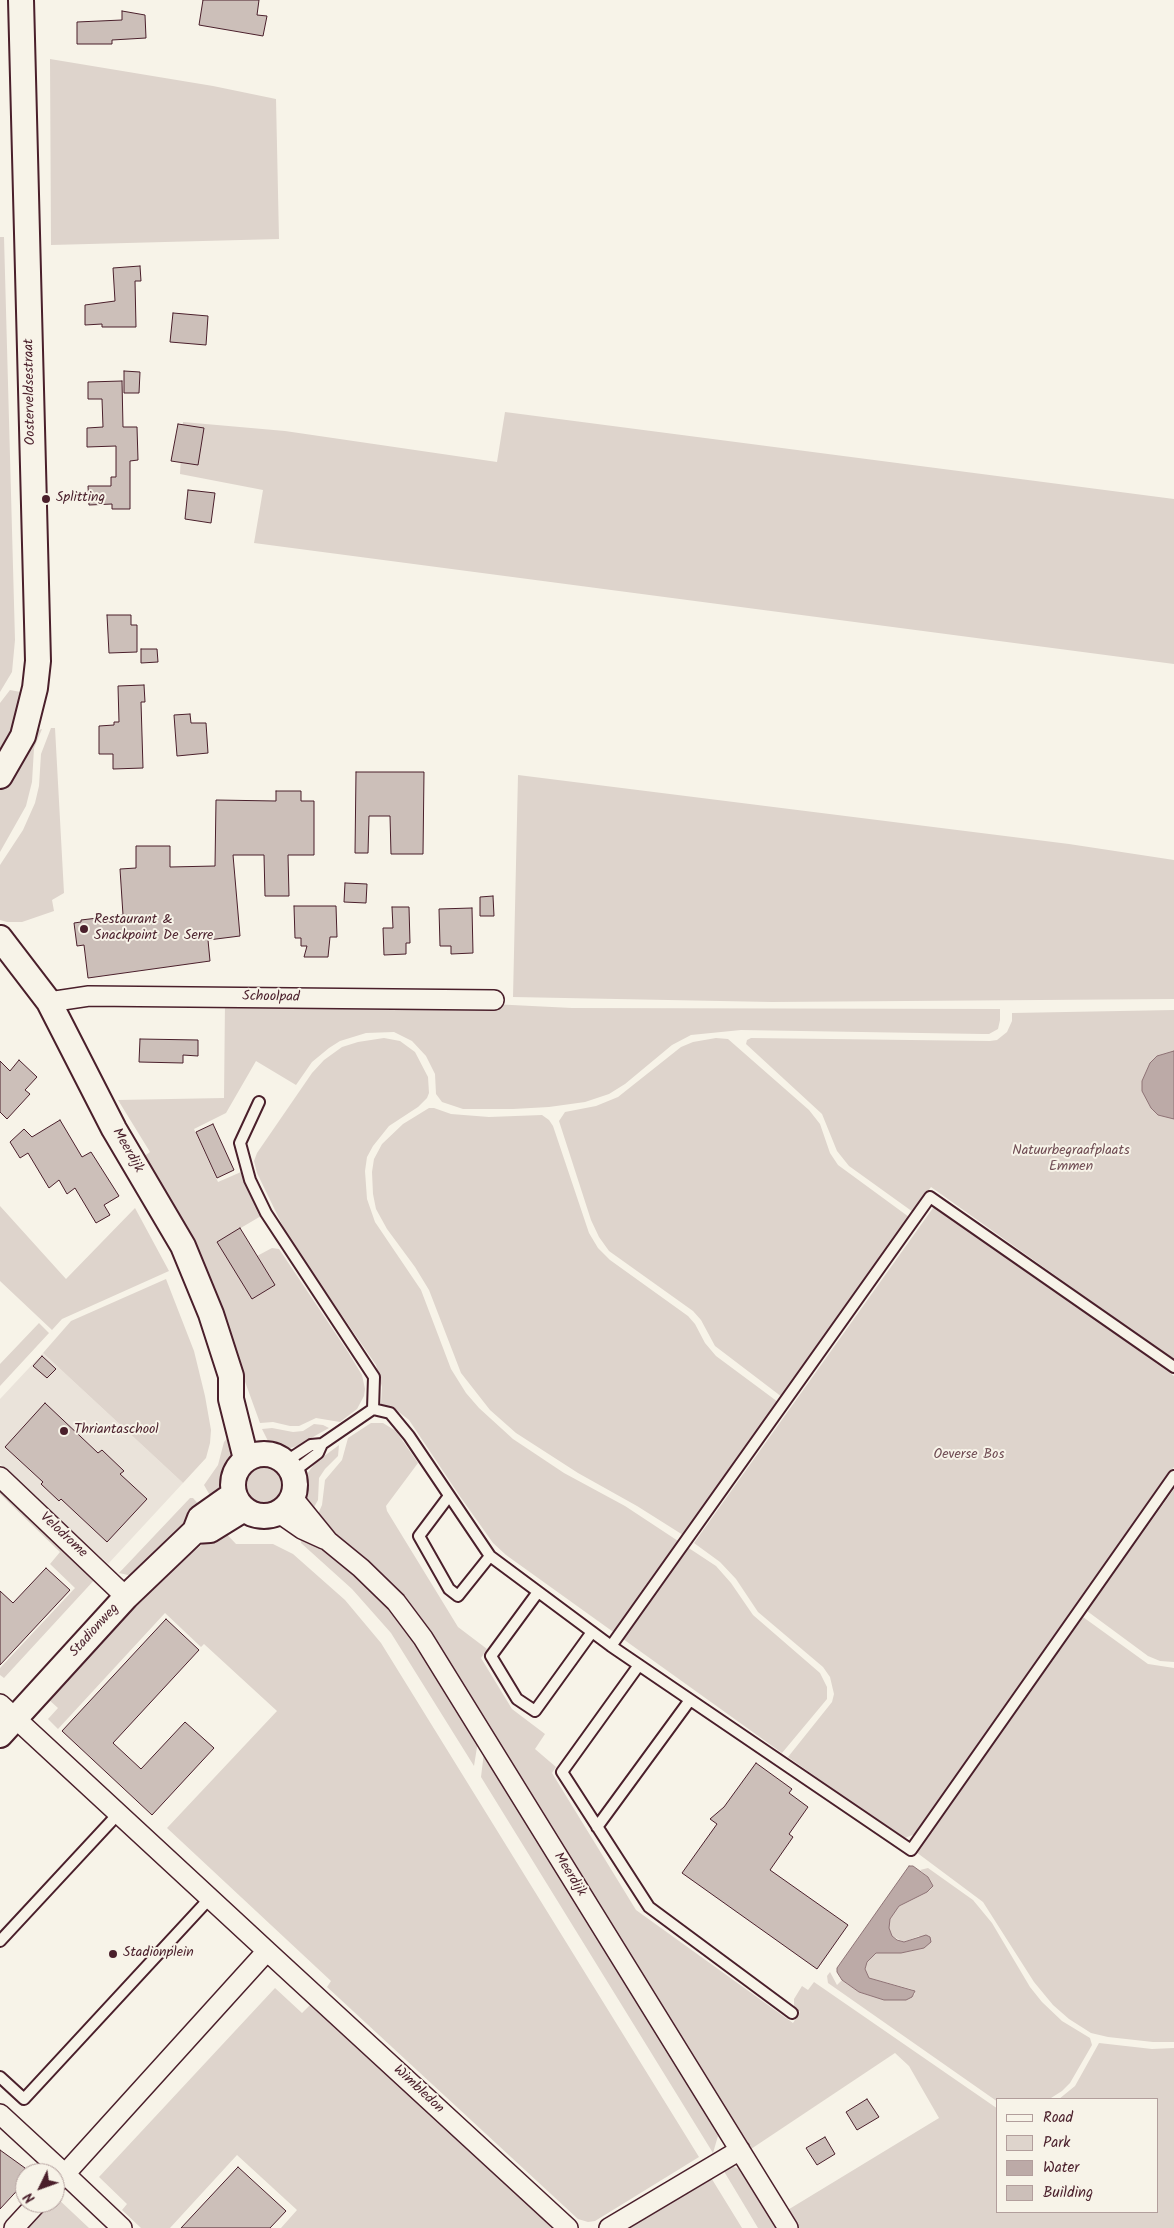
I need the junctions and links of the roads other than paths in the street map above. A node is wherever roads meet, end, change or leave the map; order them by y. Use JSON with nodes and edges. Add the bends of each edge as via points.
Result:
{"nodes":[{"id":1,"x":21,"y":0,"type":"edge"},
{"id":2,"x":0,"y":776,"type":"edge"},
{"id":3,"x":0,"y":938,"type":"edge"},
{"id":4,"x":494,"y":1000,"type":"dead end"},
{"id":5,"x":49,"y":1002,"type":"junction"},
{"id":6,"x":259,"y":1102,"type":"dead end"},
{"id":7,"x":1174,"y":1367,"type":"edge"},
{"id":8,"x":231,"y":1376,"type":"junction"},
{"id":9,"x":373,"y":1410,"type":"junction"},
{"id":10,"x":246,"y":1459,"type":"junction"},
{"id":11,"x":282,"y":1463,"type":"junction"},
{"id":12,"x":1174,"y":1476,"type":"edge"},
{"id":13,"x":0,"y":1477,"type":"edge"},
{"id":14,"x":449,"y":1496,"type":"junction"},
{"id":15,"x":239,"y":1502,"type":"junction"},
{"id":16,"x":286,"y":1506,"type":"junction"},
{"id":17,"x":490,"y":1556,"type":"junction"},
{"id":18,"x":538,"y":1592,"type":"junction"},
{"id":19,"x":126,"y":1596,"type":"junction"},
{"id":20,"x":592,"y":1632,"type":"junction"},
{"id":21,"x":611,"y":1646,"type":"junction"},
{"id":22,"x":639,"y":1665,"type":"junction"},
{"id":23,"x":690,"y":1700,"type":"junction"},
{"id":24,"x":5,"y":1719,"type":"edge"},
{"id":25,"x":118,"y":1814,"type":"junction"},
{"id":26,"x":597,"y":1826,"type":"junction"},
{"id":27,"x":210,"y":1898,"type":"junction"},
{"id":28,"x":0,"y":1941,"type":"edge"},
{"id":29,"x":267,"y":1952,"type":"junction"},
{"id":30,"x":792,"y":2013,"type":"dead end"},
{"id":31,"x":0,"y":2077,"type":"edge"},
{"id":32,"x":0,"y":2114,"type":"edge"},
{"id":33,"x":740,"y":2150,"type":"junction"},
{"id":34,"x":45,"y":2163,"type":"edge"},
{"id":35,"x":65,"y":2174,"type":"edge"},
{"id":36,"x":65,"y":2183,"type":"edge"},
{"id":37,"x":28,"y":2213,"type":"edge"},
{"id":38,"x":565,"y":2227,"type":"edge"},
{"id":39,"x":14,"y":2228,"type":"edge"},
{"id":40,"x":122,"y":2228,"type":"edge"},
{"id":41,"x":609,"y":2228,"type":"edge"},
{"id":42,"x":788,"y":2228,"type":"edge"}],
"edges":[{"from":1,"to":2,"type":"street","name":"Oosterveldsestraat","via":[[38,661],[35,688],[22,736]]},
{"from":3,"to":5,"type":"street","name":"Meerdijk"},
{"from":4,"to":5,"type":"street","name":"Schoolpad","via":[[89,996]]},
{"from":5,"to":8,"type":"street","name":"Meerdijk","via":[[114,1129],[183,1246],[211,1314]]},
{"from":6,"to":9,"type":"lane","via":[[240,1144],[250,1180],[266,1213],[374,1377]]},
{"from":7,"to":21,"type":"lane","via":[[930,1197]]},
{"from":8,"to":10,"type":"street","name":"Meerdijk","via":[[231,1399]]},
{"from":8,"to":11,"type":"street","name":"Meerdijk","via":[[243,1393],[255,1428]]},
{"from":9,"to":11,"type":"lane","via":[[322,1444],[318,1453]]},
{"from":9,"to":14,"type":"lane","via":[[390,1413]]},
{"from":10,"to":11,"type":"street","via":[[257,1454]]},
{"from":10,"to":15,"type":"street","via":[[233,1478]]},
{"from":11,"to":16,"type":"street","via":[[296,1490]]},
{"from":12,"to":23,"type":"lane","via":[[911,1850]]},
{"from":13,"to":19,"type":"street","name":"Velodrome"},
{"from":14,"to":17,"type":"lane"},
{"from":14,"to":17,"type":"lane","via":[[418,1536],[449,1589],[458,1596]]},
{"from":15,"to":16,"type":"street","via":[[261,1516]]},
{"from":15,"to":19,"type":"street","name":"Stadionweg","via":[[210,1530],[195,1531]]},
{"from":16,"to":33,"type":"street","name":"Meerdijk","via":[[362,1568],[389,1595],[423,1638]]},
{"from":17,"to":18,"type":"lane"},
{"from":18,"to":20,"type":"lane"},
{"from":18,"to":20,"type":"lane","via":[[491,1656],[517,1700],[535,1711]]},
{"from":19,"to":24,"type":"street","name":"Stadionweg"},
{"from":20,"to":21,"type":"lane"},
{"from":21,"to":22,"type":"lane"},
{"from":22,"to":23,"type":"lane"},
{"from":22,"to":26,"type":"lane","via":[[562,1772]]},
{"from":23,"to":26,"type":"lane"},
{"from":24,"to":25,"type":"street"},
{"from":25,"to":27,"type":"street"},
{"from":25,"to":28,"type":"lane"},
{"from":26,"to":30,"type":"lane","via":[[649,1907]]},
{"from":27,"to":29,"type":"street"},
{"from":27,"to":31,"type":"lane","via":[[24,2099]]},
{"from":29,"to":35,"type":"street"},
{"from":29,"to":38,"type":"street","name":"Wimbledon"},
{"from":32,"to":34,"type":"street"},
{"from":33,"to":41,"type":"street"},
{"from":33,"to":42,"type":"street","name":"Meerdijk"},
{"from":36,"to":40,"type":"street"},
{"from":37,"to":39,"type":"street"}]}
